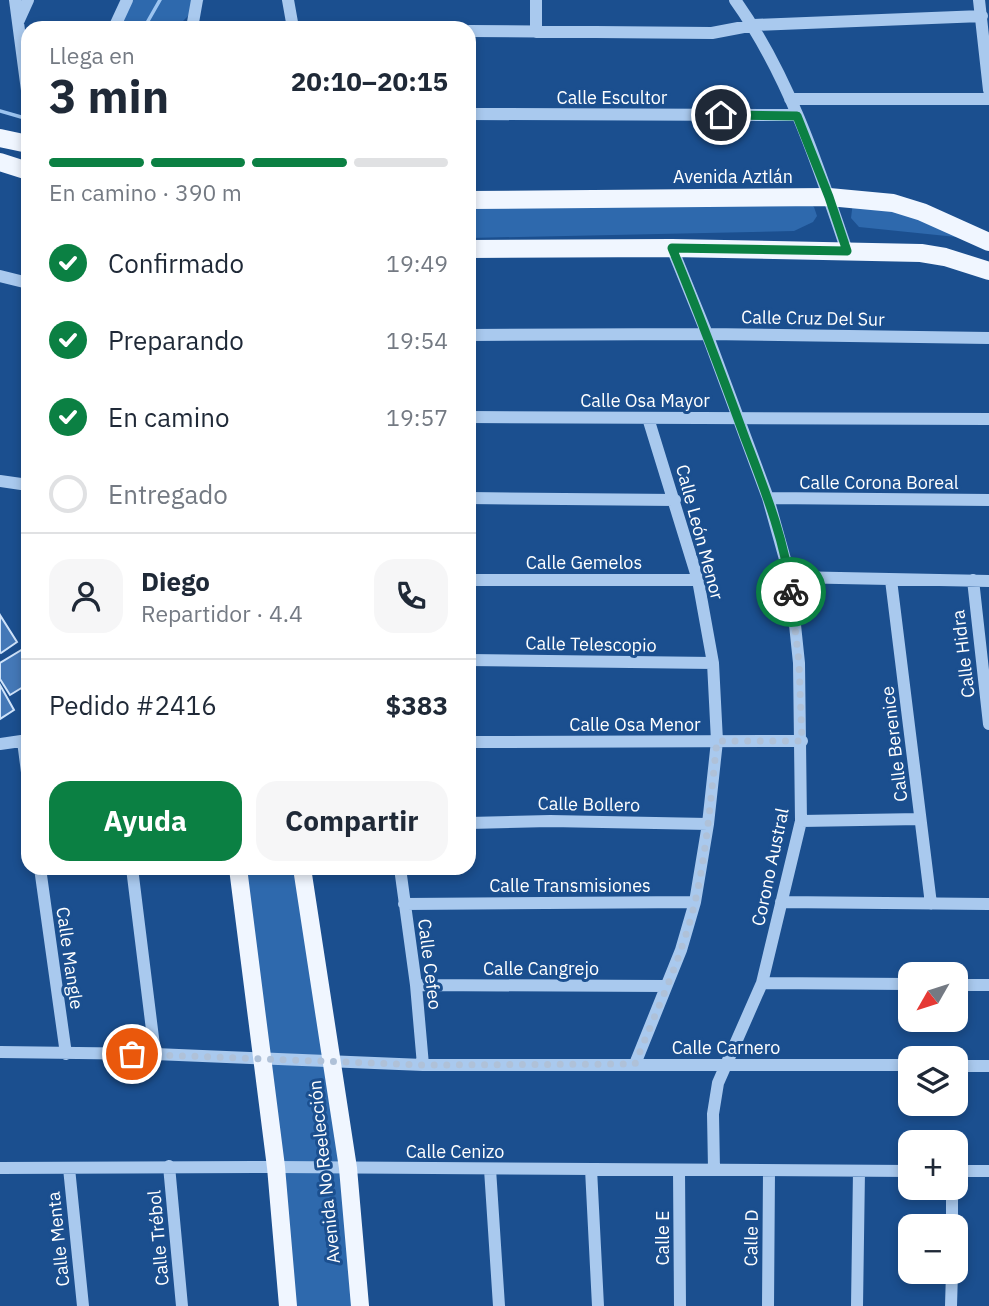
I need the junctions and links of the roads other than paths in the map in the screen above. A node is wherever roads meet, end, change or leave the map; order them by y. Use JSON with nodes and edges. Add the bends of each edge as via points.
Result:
{"nodes":[{"id":1,"x":15,"y":0,"type":"edge"},
{"id":2,"x":28,"y":0,"type":"edge"},
{"id":3,"x":127,"y":0,"type":"edge"},
{"id":4,"x":288,"y":0,"type":"edge"},
{"id":5,"x":536,"y":0,"type":"edge"},
{"id":6,"x":735,"y":0,"type":"edge"},
{"id":7,"x":979,"y":0,"type":"edge"},
{"id":8,"x":199,"y":2,"type":"edge"},
{"id":9,"x":982,"y":16,"type":"junction"},
{"id":10,"x":117,"y":21,"type":"edge"},
{"id":11,"x":194,"y":21,"type":"edge"},
{"id":12,"x":292,"y":21,"type":"edge"},
{"id":13,"x":18,"y":22,"type":"junction"},
{"id":14,"x":754,"y":25,"type":"junction"},
{"id":15,"x":476,"y":31,"type":"edge"},
{"id":16,"x":536,"y":32,"type":"junction"},
{"id":17,"x":21,"y":44,"type":"edge"},
{"id":18,"x":989,"y":90,"type":"edge"},
{"id":19,"x":790,"y":99,"type":"junction"},
{"id":20,"x":989,"y":99,"type":"edge"},
{"id":21,"x":476,"y":114,"type":"edge"},
{"id":22,"x":797,"y":116,"type":"junction"},
{"id":23,"x":0,"y":138,"type":"edge"},
{"id":24,"x":21,"y":142,"type":"edge"},
{"id":25,"x":0,"y":162,"type":"edge"},
{"id":26,"x":21,"y":169,"type":"edge"},
{"id":27,"x":829,"y":197,"type":"junction"},
{"id":28,"x":476,"y":200,"type":"edge"},
{"id":29,"x":989,"y":242,"type":"edge"},
{"id":30,"x":672,"y":248,"type":"junction"},
{"id":31,"x":476,"y":249,"type":"edge"},
{"id":32,"x":847,"y":251,"type":"junction"},
{"id":33,"x":989,"y":271,"type":"edge"},
{"id":34,"x":0,"y":276,"type":"edge"},
{"id":35,"x":21,"y":281,"type":"edge"},
{"id":36,"x":708,"y":334,"type":"junction"},
{"id":37,"x":476,"y":335,"type":"edge"},
{"id":38,"x":989,"y":338,"type":"edge"},
{"id":39,"x":476,"y":417,"type":"edge"},
{"id":40,"x":648,"y":418,"type":"junction"},
{"id":41,"x":738,"y":419,"type":"junction"},
{"id":42,"x":989,"y":419,"type":"edge"},
{"id":43,"x":0,"y":481,"type":"edge"},
{"id":44,"x":21,"y":484,"type":"edge"},
{"id":45,"x":476,"y":498,"type":"edge"},
{"id":46,"x":768,"y":498,"type":"junction"},
{"id":47,"x":675,"y":500,"type":"junction"},
{"id":48,"x":989,"y":500,"type":"edge"},
{"id":49,"x":790,"y":577,"type":"junction"},
{"id":50,"x":476,"y":579,"type":"edge"},
{"id":51,"x":698,"y":580,"type":"junction"},
{"id":52,"x":891,"y":580,"type":"junction"},
{"id":53,"x":973,"y":580,"type":"junction"},
{"id":54,"x":989,"y":581,"type":"edge"},
{"id":55,"x":476,"y":660,"type":"edge"},
{"id":56,"x":713,"y":663,"type":"junction"},
{"id":57,"x":989,"y":724,"type":"edge"},
{"id":58,"x":21,"y":741,"type":"edge"},
{"id":59,"x":717,"y":741,"type":"junction"},
{"id":60,"x":802,"y":741,"type":"junction"},
{"id":61,"x":476,"y":742,"type":"edge"},
{"id":62,"x":0,"y":744,"type":"edge"},
{"id":63,"x":920,"y":819,"type":"junction"},
{"id":64,"x":802,"y":821,"type":"junction"},
{"id":65,"x":476,"y":823,"type":"edge"},
{"id":66,"x":708,"y":824,"type":"junction"},
{"id":67,"x":41,"y":875,"type":"edge"},
{"id":68,"x":133,"y":875,"type":"edge"},
{"id":69,"x":239,"y":875,"type":"edge"},
{"id":70,"x":303,"y":875,"type":"edge"},
{"id":71,"x":401,"y":875,"type":"edge"},
{"id":72,"x":695,"y":902,"type":"junction"},
{"id":73,"x":781,"y":902,"type":"junction"},
{"id":74,"x":404,"y":904,"type":"junction"},
{"id":75,"x":931,"y":904,"type":"junction"},
{"id":76,"x":989,"y":904,"type":"edge"},
{"id":77,"x":762,"y":983,"type":"junction"},
{"id":78,"x":416,"y":985,"type":"junction"},
{"id":79,"x":898,"y":985,"type":"edge"},
{"id":80,"x":968,"y":985,"type":"edge"},
{"id":81,"x":989,"y":985,"type":"edge"},
{"id":82,"x":666,"y":986,"type":"junction"},
{"id":83,"x":0,"y":1052,"type":"edge"},
{"id":84,"x":66,"y":1054,"type":"junction"},
{"id":85,"x":155,"y":1054,"type":"junction"},
{"id":86,"x":261,"y":1058,"type":"junction"},
{"id":87,"x":333,"y":1061,"type":"junction"},
{"id":88,"x":635,"y":1064,"type":"junction"},
{"id":89,"x":728,"y":1064,"type":"junction"},
{"id":90,"x":424,"y":1065,"type":"junction"},
{"id":91,"x":898,"y":1065,"type":"edge"},
{"id":92,"x":968,"y":1066,"type":"edge"},
{"id":93,"x":989,"y":1066,"type":"edge"},
{"id":94,"x":169,"y":1166,"type":"junction"},
{"id":95,"x":276,"y":1167,"type":"junction"},
{"id":96,"x":0,"y":1168,"type":"edge"},
{"id":97,"x":69,"y":1168,"type":"junction"},
{"id":98,"x":348,"y":1168,"type":"junction"},
{"id":99,"x":490,"y":1169,"type":"junction"},
{"id":100,"x":592,"y":1169,"type":"junction"},
{"id":101,"x":714,"y":1169,"type":"junction"},
{"id":102,"x":679,"y":1170,"type":"junction"},
{"id":103,"x":769,"y":1171,"type":"junction"},
{"id":104,"x":859,"y":1171,"type":"junction"},
{"id":105,"x":898,"y":1171,"type":"edge"},
{"id":106,"x":968,"y":1171,"type":"edge"},
{"id":107,"x":989,"y":1171,"type":"edge"},
{"id":108,"x":951,"y":1284,"type":"edge"},
{"id":109,"x":83,"y":1306,"type":"edge"},
{"id":110,"x":182,"y":1306,"type":"edge"},
{"id":111,"x":288,"y":1306,"type":"edge"},
{"id":112,"x":360,"y":1306,"type":"edge"},
{"id":113,"x":499,"y":1306,"type":"edge"},
{"id":114,"x":598,"y":1306,"type":"edge"},
{"id":115,"x":680,"y":1306,"type":"edge"},
{"id":116,"x":768,"y":1306,"type":"edge"},
{"id":117,"x":857,"y":1306,"type":"edge"},
{"id":118,"x":951,"y":1306,"type":"edge"}],
"edges":[{"from":1,"to":13,"type":"street"},
{"from":2,"to":13,"type":"street"},
{"from":3,"to":10,"type":"street"},
{"from":4,"to":12,"type":"street"},
{"from":5,"to":16,"type":"street"},
{"from":6,"to":14,"type":"street"},
{"from":7,"to":9,"type":"street"},
{"from":8,"to":11,"type":"street"},
{"from":9,"to":14,"type":"street"},
{"from":9,"to":18,"type":"street"},
{"from":13,"to":17,"type":"street"},
{"from":14,"to":16,"type":"street","via":[[712,33]]},
{"from":14,"to":19,"type":"street"},
{"from":15,"to":16,"type":"street"},
{"from":19,"to":20,"type":"street"},
{"from":19,"to":22,"type":"street"},
{"from":21,"to":22,"type":"street","name":"Calle Escultor"},
{"from":22,"to":27,"type":"street"},
{"from":23,"to":24,"type":"main road"},
{"from":25,"to":26,"type":"main road"},
{"from":27,"to":28,"type":"main road","name":"Avenida Aztlán"},
{"from":27,"to":29,"type":"main road","name":"Avenida Aztlán","via":[[893,203]]},
{"from":27,"to":32,"type":"street"},
{"from":30,"to":31,"type":"main road"},
{"from":30,"to":32,"type":"main road"},
{"from":30,"to":36,"type":"street","name":"Corono Austral"},
{"from":32,"to":33,"type":"main road","via":[[922,253]]},
{"from":34,"to":35,"type":"street"},
{"from":36,"to":37,"type":"street","name":"Calle Cruz Del Sur"},
{"from":36,"to":38,"type":"street","name":"Calle Cruz Del Sur"},
{"from":36,"to":41,"type":"street","name":"Corono Austral"},
{"from":39,"to":40,"type":"street","name":"Calle Osa Mayor"},
{"from":40,"to":41,"type":"street","name":"Calle Osa Mayor"},
{"from":40,"to":47,"type":"street","name":"Calle León Menor"},
{"from":41,"to":42,"type":"street","name":"Calle Osa Mayor"},
{"from":41,"to":46,"type":"street","name":"Corono Austral"},
{"from":43,"to":44,"type":"street"},
{"from":45,"to":47,"type":"street"},
{"from":46,"to":48,"type":"street","name":"Calle Corona Boreal"},
{"from":46,"to":49,"type":"street","name":"Corono Austral"},
{"from":47,"to":51,"type":"street","name":"Calle León Menor"},
{"from":49,"to":52,"type":"street"},
{"from":49,"to":60,"type":"street","name":"Corono Austral"},
{"from":50,"to":51,"type":"street","name":"Calle Gemelos"},
{"from":51,"to":56,"type":"street","name":"Calle León Menor"},
{"from":52,"to":53,"type":"street"},
{"from":52,"to":63,"type":"street","name":"Calle Berenice"},
{"from":53,"to":54,"type":"street"},
{"from":53,"to":57,"type":"street","name":"Calle Hidra"},
{"from":55,"to":56,"type":"street","name":"Calle Telescopio"},
{"from":56,"to":59,"type":"street","name":"Calle León Menor"},
{"from":58,"to":62,"type":"street"},
{"from":59,"to":60,"type":"street","name":"Calle Osa Menor"},
{"from":59,"to":61,"type":"street","name":"Calle Osa Menor"},
{"from":59,"to":66,"type":"street","name":"Calle León Menor"},
{"from":60,"to":64,"type":"street","name":"Corono Austral"},
{"from":63,"to":64,"type":"street"},
{"from":63,"to":75,"type":"street","name":"Calle Berenice"},
{"from":64,"to":73,"type":"street","name":"Corono Austral"},
{"from":65,"to":66,"type":"street","name":"Calle Bollero"},
{"from":66,"to":72,"type":"street","name":"Calle León Menor"},
{"from":67,"to":84,"type":"street","name":"Calle Mangle"},
{"from":68,"to":85,"type":"street"},
{"from":69,"to":86,"type":"main road"},
{"from":70,"to":87,"type":"main road","name":"Avenida No Reelección"},
{"from":71,"to":74,"type":"street","name":"Calle Cefeo"},
{"from":72,"to":74,"type":"street","name":"Calle Transmisiones"},
{"from":72,"to":82,"type":"street","name":"Calle León Menor"},
{"from":73,"to":75,"type":"street"},
{"from":73,"to":77,"type":"street","name":"Corono Austral"},
{"from":74,"to":78,"type":"street","name":"Calle Cefeo"},
{"from":75,"to":76,"type":"street"},
{"from":77,"to":79,"type":"street"},
{"from":77,"to":89,"type":"street","name":"Corono Austral"},
{"from":78,"to":82,"type":"street","name":"Calle Cangrejo"},
{"from":78,"to":90,"type":"street","name":"Calle Cefeo"},
{"from":80,"to":81,"type":"street"},
{"from":82,"to":88,"type":"street","name":"Calle León Menor"},
{"from":83,"to":84,"type":"street","name":"Calle Carnero"},
{"from":84,"to":85,"type":"street","name":"Calle Carnero"},
{"from":85,"to":86,"type":"street","name":"Calle Carnero"},
{"from":86,"to":87,"type":"street","name":"Calle Carnero"},
{"from":86,"to":95,"type":"main road"},
{"from":87,"to":90,"type":"street","name":"Calle Carnero"},
{"from":87,"to":98,"type":"main road","name":"Avenida No Reelección"},
{"from":88,"to":89,"type":"street","name":"Calle Carnero"},
{"from":88,"to":90,"type":"street","name":"Calle Carnero"},
{"from":89,"to":91,"type":"street","name":"Calle Carnero"},
{"from":89,"to":101,"type":"street","name":"Corono Austral","via":[[713,1114]]},
{"from":92,"to":93,"type":"street"},
{"from":94,"to":95,"type":"street","name":"Calle Cenizo"},
{"from":94,"to":97,"type":"street","name":"Calle Cenizo"},
{"from":94,"to":110,"type":"street","name":"Calle Trébol"},
{"from":95,"to":98,"type":"street","name":"Calle Cenizo"},
{"from":95,"to":111,"type":"main road"},
{"from":96,"to":97,"type":"street","name":"Calle Cenizo"},
{"from":97,"to":109,"type":"street","name":"Calle Menta"},
{"from":98,"to":99,"type":"street","name":"Calle Cenizo"},
{"from":98,"to":112,"type":"main road","name":"Avenida No Reelección"},
{"from":99,"to":100,"type":"street","name":"Calle Cenizo"},
{"from":99,"to":113,"type":"street"},
{"from":100,"to":102,"type":"street","name":"Calle Cenizo"},
{"from":100,"to":114,"type":"street"},
{"from":101,"to":102,"type":"street","name":"Calle Cenizo"},
{"from":101,"to":103,"type":"street","name":"Calle Cenizo"},
{"from":102,"to":115,"type":"street","name":"Calle E"},
{"from":103,"to":104,"type":"street","name":"Calle Cenizo"},
{"from":103,"to":116,"type":"street","name":"Calle D"},
{"from":104,"to":105,"type":"street","name":"Calle Cenizo"},
{"from":104,"to":117,"type":"street"},
{"from":106,"to":107,"type":"street"},
{"from":108,"to":118,"type":"street"}]}
